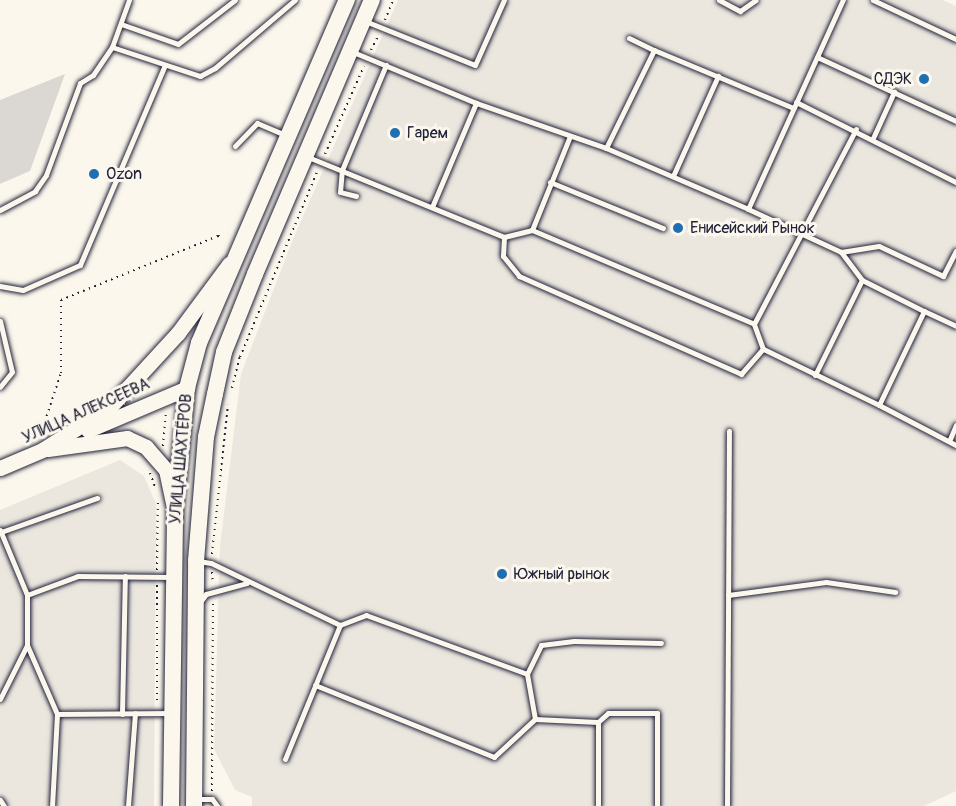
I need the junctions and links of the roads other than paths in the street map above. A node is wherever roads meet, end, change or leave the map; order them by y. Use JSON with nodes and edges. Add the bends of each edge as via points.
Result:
{"nodes":[{"id":1,"x":129,"y":0,"type":"edge"},
{"id":2,"x":235,"y":0,"type":"edge"},
{"id":3,"x":295,"y":0,"type":"edge"},
{"id":4,"x":347,"y":0,"type":"edge"},
{"id":5,"x":372,"y":0,"type":"edge"},
{"id":6,"x":504,"y":0,"type":"edge"},
{"id":7,"x":719,"y":0,"type":"edge"},
{"id":8,"x":756,"y":0,"type":"edge"},
{"id":9,"x":843,"y":0,"type":"edge"},
{"id":10,"x":873,"y":0,"type":"edge"},
{"id":11,"x":363,"y":20,"type":"junction"},
{"id":12,"x":121,"y":24,"type":"junction"},
{"id":13,"x":629,"y":38,"type":"dead end"},
{"id":14,"x":956,"y":39,"type":"edge"},
{"id":15,"x":112,"y":47,"type":"junction"},
{"id":16,"x":654,"y":50,"type":"junction"},
{"id":17,"x":350,"y":51,"type":"junction"},
{"id":18,"x":818,"y":57,"type":"junction"},
{"id":19,"x":165,"y":65,"type":"junction"},
{"id":20,"x":386,"y":65,"type":"junction"},
{"id":21,"x":718,"y":76,"type":"junction"},
{"id":22,"x":894,"y":92,"type":"junction"},
{"id":23,"x":476,"y":103,"type":"junction"},
{"id":24,"x":795,"y":105,"type":"junction"},
{"id":25,"x":956,"y":121,"type":"edge"},
{"id":26,"x":856,"y":129,"type":"junction"},
{"id":27,"x":289,"y":136,"type":"junction"},
{"id":28,"x":570,"y":136,"type":"junction"},
{"id":29,"x":873,"y":138,"type":"junction"},
{"id":30,"x":235,"y":146,"type":"dead end"},
{"id":31,"x":606,"y":148,"type":"junction"},
{"id":32,"x":305,"y":156,"type":"junction"},
{"id":33,"x":342,"y":170,"type":"junction"},
{"id":34,"x":673,"y":176,"type":"junction"},
{"id":35,"x":550,"y":182,"type":"junction"},
{"id":36,"x":956,"y":182,"type":"edge"},
{"id":37,"x":356,"y":196,"type":"dead end"},
{"id":38,"x":432,"y":207,"type":"junction"},
{"id":39,"x":748,"y":208,"type":"junction"},
{"id":40,"x":0,"y":210,"type":"edge"},
{"id":41,"x":663,"y":228,"type":"dead end"},
{"id":42,"x":532,"y":230,"type":"junction"},
{"id":43,"x":801,"y":234,"type":"junction"},
{"id":44,"x":504,"y":237,"type":"junction"},
{"id":45,"x":956,"y":251,"type":"edge"},
{"id":46,"x":841,"y":252,"type":"junction"},
{"id":47,"x":235,"y":257,"type":"junction"},
{"id":48,"x":862,"y":280,"type":"junction"},
{"id":49,"x":0,"y":286,"type":"edge"},
{"id":50,"x":924,"y":311,"type":"junction"},
{"id":51,"x":0,"y":321,"type":"edge"},
{"id":52,"x":754,"y":324,"type":"junction"},
{"id":53,"x":956,"y":326,"type":"edge"},
{"id":54,"x":763,"y":349,"type":"junction"},
{"id":55,"x":815,"y":375,"type":"junction"},
{"id":56,"x":0,"y":387,"type":"edge"},
{"id":57,"x":187,"y":388,"type":"junction"},
{"id":58,"x":222,"y":397,"type":"junction"},
{"id":59,"x":879,"y":405,"type":"junction"},
{"id":60,"x":956,"y":425,"type":"edge"},
{"id":61,"x":729,"y":431,"type":"dead end"},
{"id":62,"x":950,"y":439,"type":"junction"},
{"id":63,"x":956,"y":444,"type":"edge"},
{"id":64,"x":42,"y":450,"type":"junction"},
{"id":65,"x":0,"y":468,"type":"edge"},
{"id":66,"x":97,"y":498,"type":"dead end"},
{"id":67,"x":175,"y":510,"type":"junction"},
{"id":68,"x":0,"y":531,"type":"edge"},
{"id":69,"x":203,"y":562,"type":"junction"},
{"id":70,"x":125,"y":576,"type":"junction"},
{"id":71,"x":165,"y":577,"type":"junction"},
{"id":72,"x":247,"y":583,"type":"junction"},
{"id":73,"x":896,"y":592,"type":"dead end"},
{"id":74,"x":27,"y":594,"type":"junction"},
{"id":75,"x":728,"y":595,"type":"junction"},
{"id":76,"x":195,"y":608,"type":"junction"},
{"id":77,"x":340,"y":625,"type":"junction"},
{"id":78,"x":661,"y":643,"type":"dead end"},
{"id":79,"x":27,"y":645,"type":"junction"},
{"id":80,"x":527,"y":674,"type":"junction"},
{"id":81,"x":315,"y":686,"type":"junction"},
{"id":82,"x":0,"y":699,"type":"edge"},
{"id":83,"x":135,"y":713,"type":"junction"},
{"id":84,"x":164,"y":713,"type":"junction"},
{"id":85,"x":57,"y":714,"type":"junction"},
{"id":86,"x":122,"y":714,"type":"junction"},
{"id":87,"x":535,"y":719,"type":"junction"},
{"id":88,"x":598,"y":722,"type":"junction"},
{"id":89,"x":285,"y":759,"type":"dead end"},
{"id":90,"x":0,"y":800,"type":"edge"},
{"id":91,"x":194,"y":802,"type":"edge"},
{"id":92,"x":3,"y":806,"type":"edge"},
{"id":93,"x":52,"y":806,"type":"edge"},
{"id":94,"x":128,"y":806,"type":"edge"},
{"id":95,"x":171,"y":806,"type":"edge"},
{"id":96,"x":217,"y":806,"type":"edge"},
{"id":97,"x":598,"y":806,"type":"edge"},
{"id":98,"x":657,"y":806,"type":"edge"},
{"id":99,"x":727,"y":806,"type":"edge"}],
"edges":[{"from":1,"to":12,"type":"lane"},
{"from":2,"to":12,"type":"lane","via":[[178,44]]},
{"from":3,"to":19,"type":"lane","via":[[215,68],[200,76]]},
{"from":4,"to":27,"type":"main road","name":"УЛИЦА ШАХТЁРОВ"},
{"from":5,"to":11,"type":"main road","name":"УЛИЦА ШАХТЁРОВ"},
{"from":6,"to":11,"type":"lane","via":[[475,65]]},
{"from":7,"to":8,"type":"lane","via":[[740,11]]},
{"from":9,"to":18,"type":"lane"},
{"from":10,"to":14,"type":"lane"},
{"from":11,"to":17,"type":"main road","name":"УЛИЦА ШАХТЁРОВ"},
{"from":12,"to":15,"type":"lane"},
{"from":13,"to":16,"type":"lane"},
{"from":15,"to":19,"type":"lane"},
{"from":15,"to":40,"type":"lane","via":[[93,75],[80,83],[46,175],[35,191]]},
{"from":16,"to":21,"type":"lane"},
{"from":16,"to":31,"type":"lane"},
{"from":17,"to":20,"type":"lane"},
{"from":17,"to":32,"type":"main road","name":"УЛИЦА ШАХТЁРОВ"},
{"from":18,"to":22,"type":"lane"},
{"from":18,"to":24,"type":"lane"},
{"from":19,"to":49,"type":"lane","via":[[80,265],[24,290]]},
{"from":20,"to":23,"type":"lane"},
{"from":20,"to":33,"type":"lane"},
{"from":21,"to":24,"type":"lane"},
{"from":21,"to":34,"type":"lane"},
{"from":22,"to":25,"type":"lane"},
{"from":22,"to":29,"type":"lane"},
{"from":23,"to":28,"type":"lane"},
{"from":23,"to":38,"type":"lane"},
{"from":24,"to":26,"type":"lane"},
{"from":24,"to":39,"type":"lane"},
{"from":26,"to":29,"type":"lane"},
{"from":26,"to":43,"type":"lane"},
{"from":27,"to":30,"type":"lane","via":[[256,123]]},
{"from":27,"to":47,"type":"main road","name":"УЛИЦА ШАХТЁРОВ"},
{"from":28,"to":31,"type":"lane"},
{"from":28,"to":35,"type":"lane"},
{"from":29,"to":36,"type":"lane"},
{"from":31,"to":34,"type":"lane"},
{"from":32,"to":33,"type":"lane"},
{"from":32,"to":58,"type":"main road","name":"УЛИЦА ШАХТЁРОВ","via":[[224,352]]},
{"from":33,"to":37,"type":"lane","via":[[340,192]]},
{"from":33,"to":38,"type":"lane"},
{"from":34,"to":39,"type":"lane"},
{"from":35,"to":41,"type":"lane"},
{"from":35,"to":42,"type":"lane"},
{"from":38,"to":44,"type":"lane"},
{"from":39,"to":43,"type":"lane"},
{"from":42,"to":44,"type":"lane"},
{"from":42,"to":52,"type":"lane"},
{"from":43,"to":46,"type":"lane"},
{"from":43,"to":52,"type":"lane"},
{"from":44,"to":54,"type":"lane","via":[[503,256],[519,276],[741,374]]},
{"from":45,"to":46,"type":"lane","via":[[943,276],[879,246]]},
{"from":46,"to":48,"type":"lane"},
{"from":47,"to":57,"type":"main road","name":"УЛИЦА ШАХТЁРОВ","via":[[199,343]]},
{"from":47,"to":64,"type":"street","via":[[178,333],[109,408]]},
{"from":48,"to":50,"type":"lane"},
{"from":48,"to":55,"type":"lane"},
{"from":50,"to":53,"type":"lane"},
{"from":50,"to":59,"type":"lane"},
{"from":51,"to":56,"type":"lane","via":[[12,372]]},
{"from":52,"to":54,"type":"lane"},
{"from":54,"to":55,"type":"lane"},
{"from":55,"to":59,"type":"lane"},
{"from":57,"to":58,"type":"main road"},
{"from":57,"to":64,"type":"street","name":"УЛИЦА АЛЕКСЕЕВА"},
{"from":57,"to":67,"type":"main road","name":"УЛИЦА ШАХТЁРОВ"},
{"from":58,"to":69,"type":"main road","name":"УЛИЦА ШАХТЁРОВ","via":[[206,437]]},
{"from":59,"to":62,"type":"lane"},
{"from":60,"to":62,"type":"lane"},
{"from":61,"to":75,"type":"lane"},
{"from":62,"to":63,"type":"lane"},
{"from":64,"to":65,"type":"street","name":"УЛИЦА АЛЕКСЕЕВА"},
{"from":64,"to":67,"type":"street","via":[[127,438],[146,447],[166,470]]},
{"from":66,"to":68,"type":"lane"},
{"from":67,"to":71,"type":"main road","name":"УЛИЦА ШАХТЁРОВ"},
{"from":68,"to":74,"type":"lane"},
{"from":69,"to":72,"type":"lane"},
{"from":69,"to":76,"type":"main road","name":"УЛИЦА ШАХТЁРОВ"},
{"from":70,"to":71,"type":"lane"},
{"from":70,"to":74,"type":"lane","via":[[78,576]]},
{"from":70,"to":86,"type":"lane"},
{"from":71,"to":84,"type":"main road","name":"УЛИЦА ШАХТЁРОВ"},
{"from":72,"to":76,"type":"lane","via":[[206,594]]},
{"from":72,"to":77,"type":"lane"},
{"from":73,"to":75,"type":"lane","via":[[826,582]]},
{"from":74,"to":79,"type":"lane"},
{"from":75,"to":99,"type":"lane"},
{"from":76,"to":91,"type":"main road","name":"УЛИЦА ШАХТЁРОВ"},
{"from":77,"to":80,"type":"lane","via":[[366,615]]},
{"from":77,"to":81,"type":"lane"},
{"from":78,"to":80,"type":"lane","via":[[574,641],[541,645]]},
{"from":79,"to":82,"type":"lane"},
{"from":79,"to":85,"type":"lane"},
{"from":80,"to":87,"type":"lane"},
{"from":81,"to":87,"type":"lane","via":[[494,757]]},
{"from":81,"to":89,"type":"lane"},
{"from":83,"to":84,"type":"lane"},
{"from":83,"to":86,"type":"lane"},
{"from":83,"to":94,"type":"lane"},
{"from":84,"to":95,"type":"main road","name":"УЛИЦА ШАХТЁРОВ"},
{"from":85,"to":86,"type":"lane"},
{"from":85,"to":93,"type":"lane"},
{"from":87,"to":88,"type":"lane"},
{"from":88,"to":97,"type":"lane"},
{"from":88,"to":98,"type":"lane","via":[[608,713],[657,713]]},
{"from":90,"to":92,"type":"lane"},
{"from":91,"to":96,"type":"lane","via":[[212,799]]}]}
